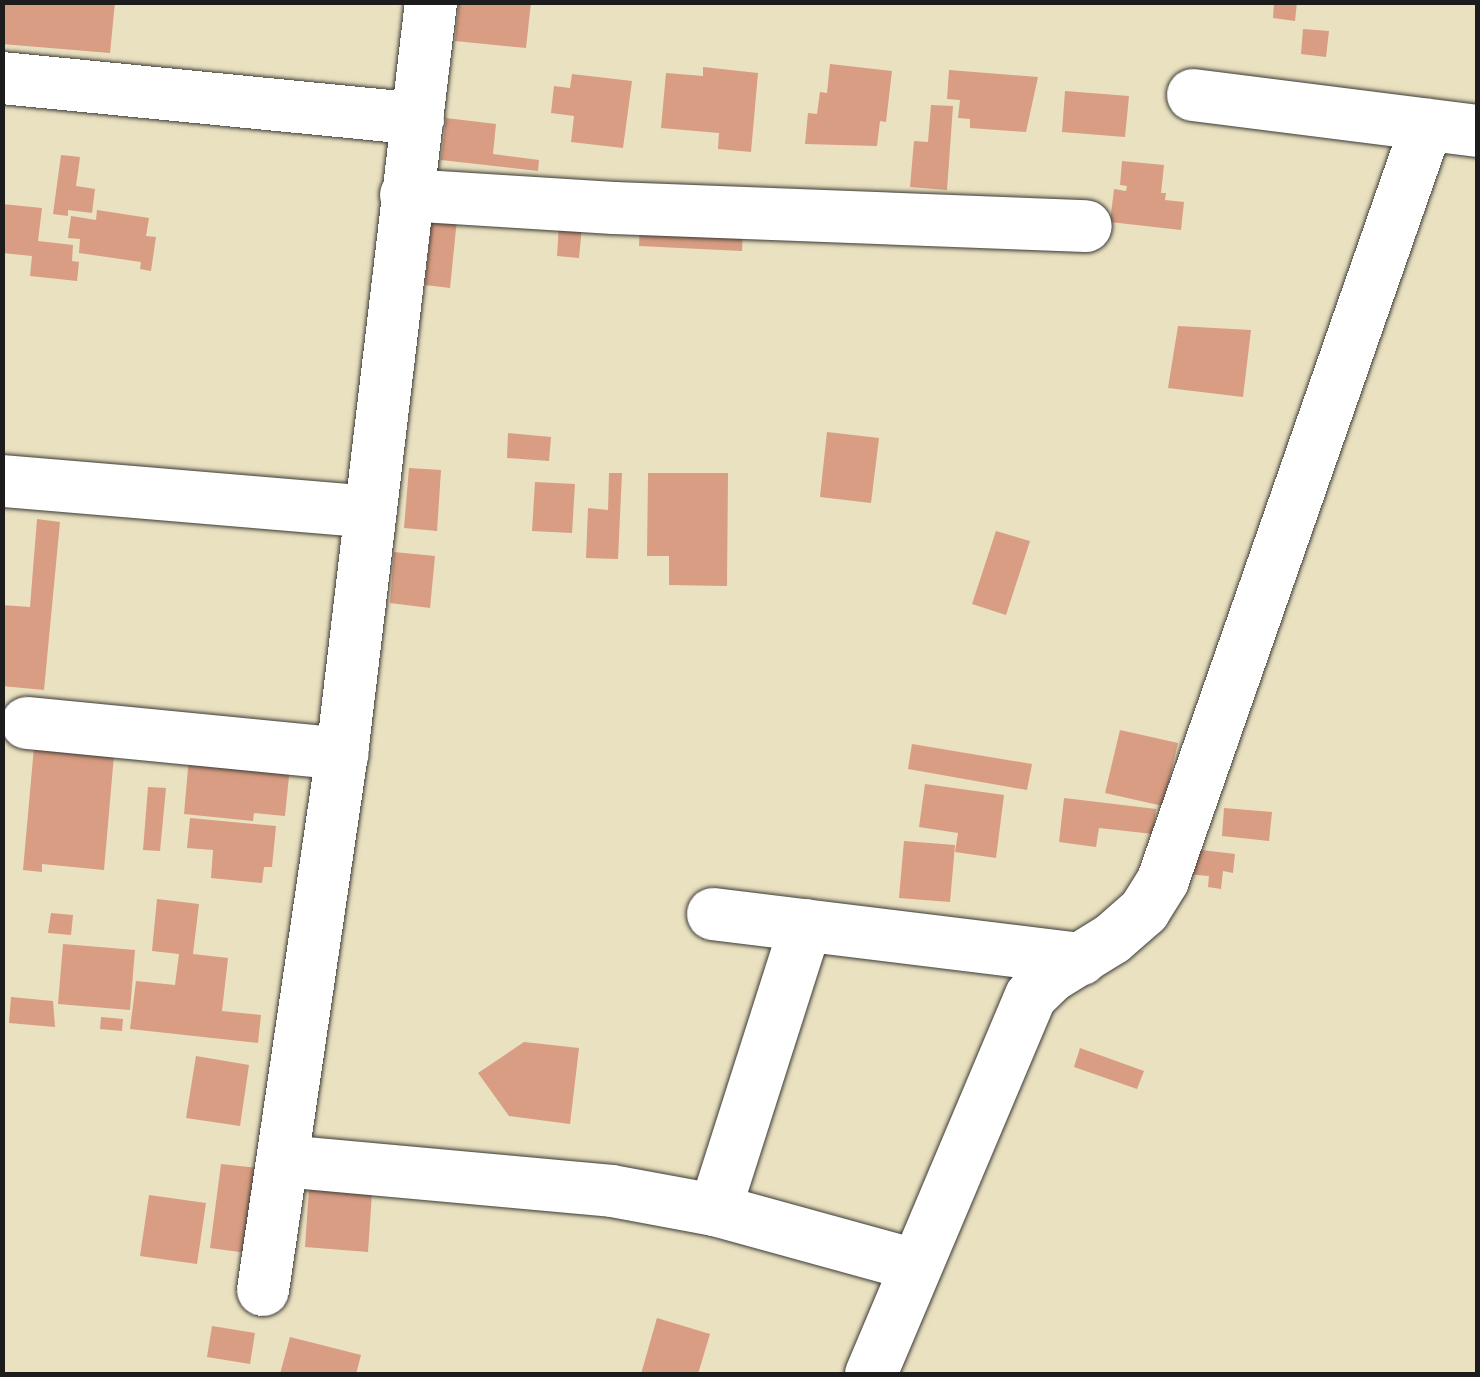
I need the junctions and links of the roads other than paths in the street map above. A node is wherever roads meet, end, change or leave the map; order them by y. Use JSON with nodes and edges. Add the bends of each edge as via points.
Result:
{"nodes":[{"id":1,"x":431,"y":2,"type":"edge"},
{"id":2,"x":2,"y":78,"type":"edge"},
{"id":3,"x":1193,"y":95,"type":"dead end"},
{"id":4,"x":418,"y":118,"type":"junction"},
{"id":5,"x":1452,"y":128,"type":"edge"},
{"id":6,"x":406,"y":195,"type":"junction"},
{"id":7,"x":1086,"y":226,"type":"dead end"},
{"id":8,"x":3,"y":482,"type":"edge"},
{"id":9,"x":369,"y":512,"type":"junction"},
{"id":10,"x":27,"y":724,"type":"dead end"},
{"id":11,"x":342,"y":754,"type":"junction"},
{"id":12,"x":713,"y":914,"type":"dead end"},
{"id":13,"x":806,"y":925,"type":"junction"},
{"id":14,"x":1081,"y":959,"type":"junction"},
{"id":15,"x":283,"y":1161,"type":"junction"},
{"id":16,"x":714,"y":1210,"type":"junction"},
{"id":17,"x":915,"y":1265,"type":"junction"},
{"id":18,"x":262,"y":1290,"type":"dead end"},
{"id":19,"x":871,"y":1374,"type":"edge"}],
"edges":[{"from":1,"to":4,"type":"street"},
{"from":2,"to":4,"type":"street"},
{"from":3,"to":5,"type":"street"},
{"from":4,"to":6,"type":"street"},
{"from":5,"to":14,"type":"street","via":[[1163,880],[1144,910]]},
{"from":6,"to":7,"type":"street"},
{"from":6,"to":9,"type":"street"},
{"from":8,"to":9,"type":"street"},
{"from":9,"to":11,"type":"street"},
{"from":10,"to":11,"type":"street"},
{"from":11,"to":15,"type":"street"},
{"from":12,"to":13,"type":"street"},
{"from":13,"to":14,"type":"street"},
{"from":13,"to":16,"type":"street"},
{"from":14,"to":17,"type":"street","via":[[1031,996]]},
{"from":15,"to":16,"type":"street","via":[[612,1190]]},
{"from":15,"to":18,"type":"street"},
{"from":16,"to":17,"type":"street"},
{"from":17,"to":19,"type":"street"}]}
